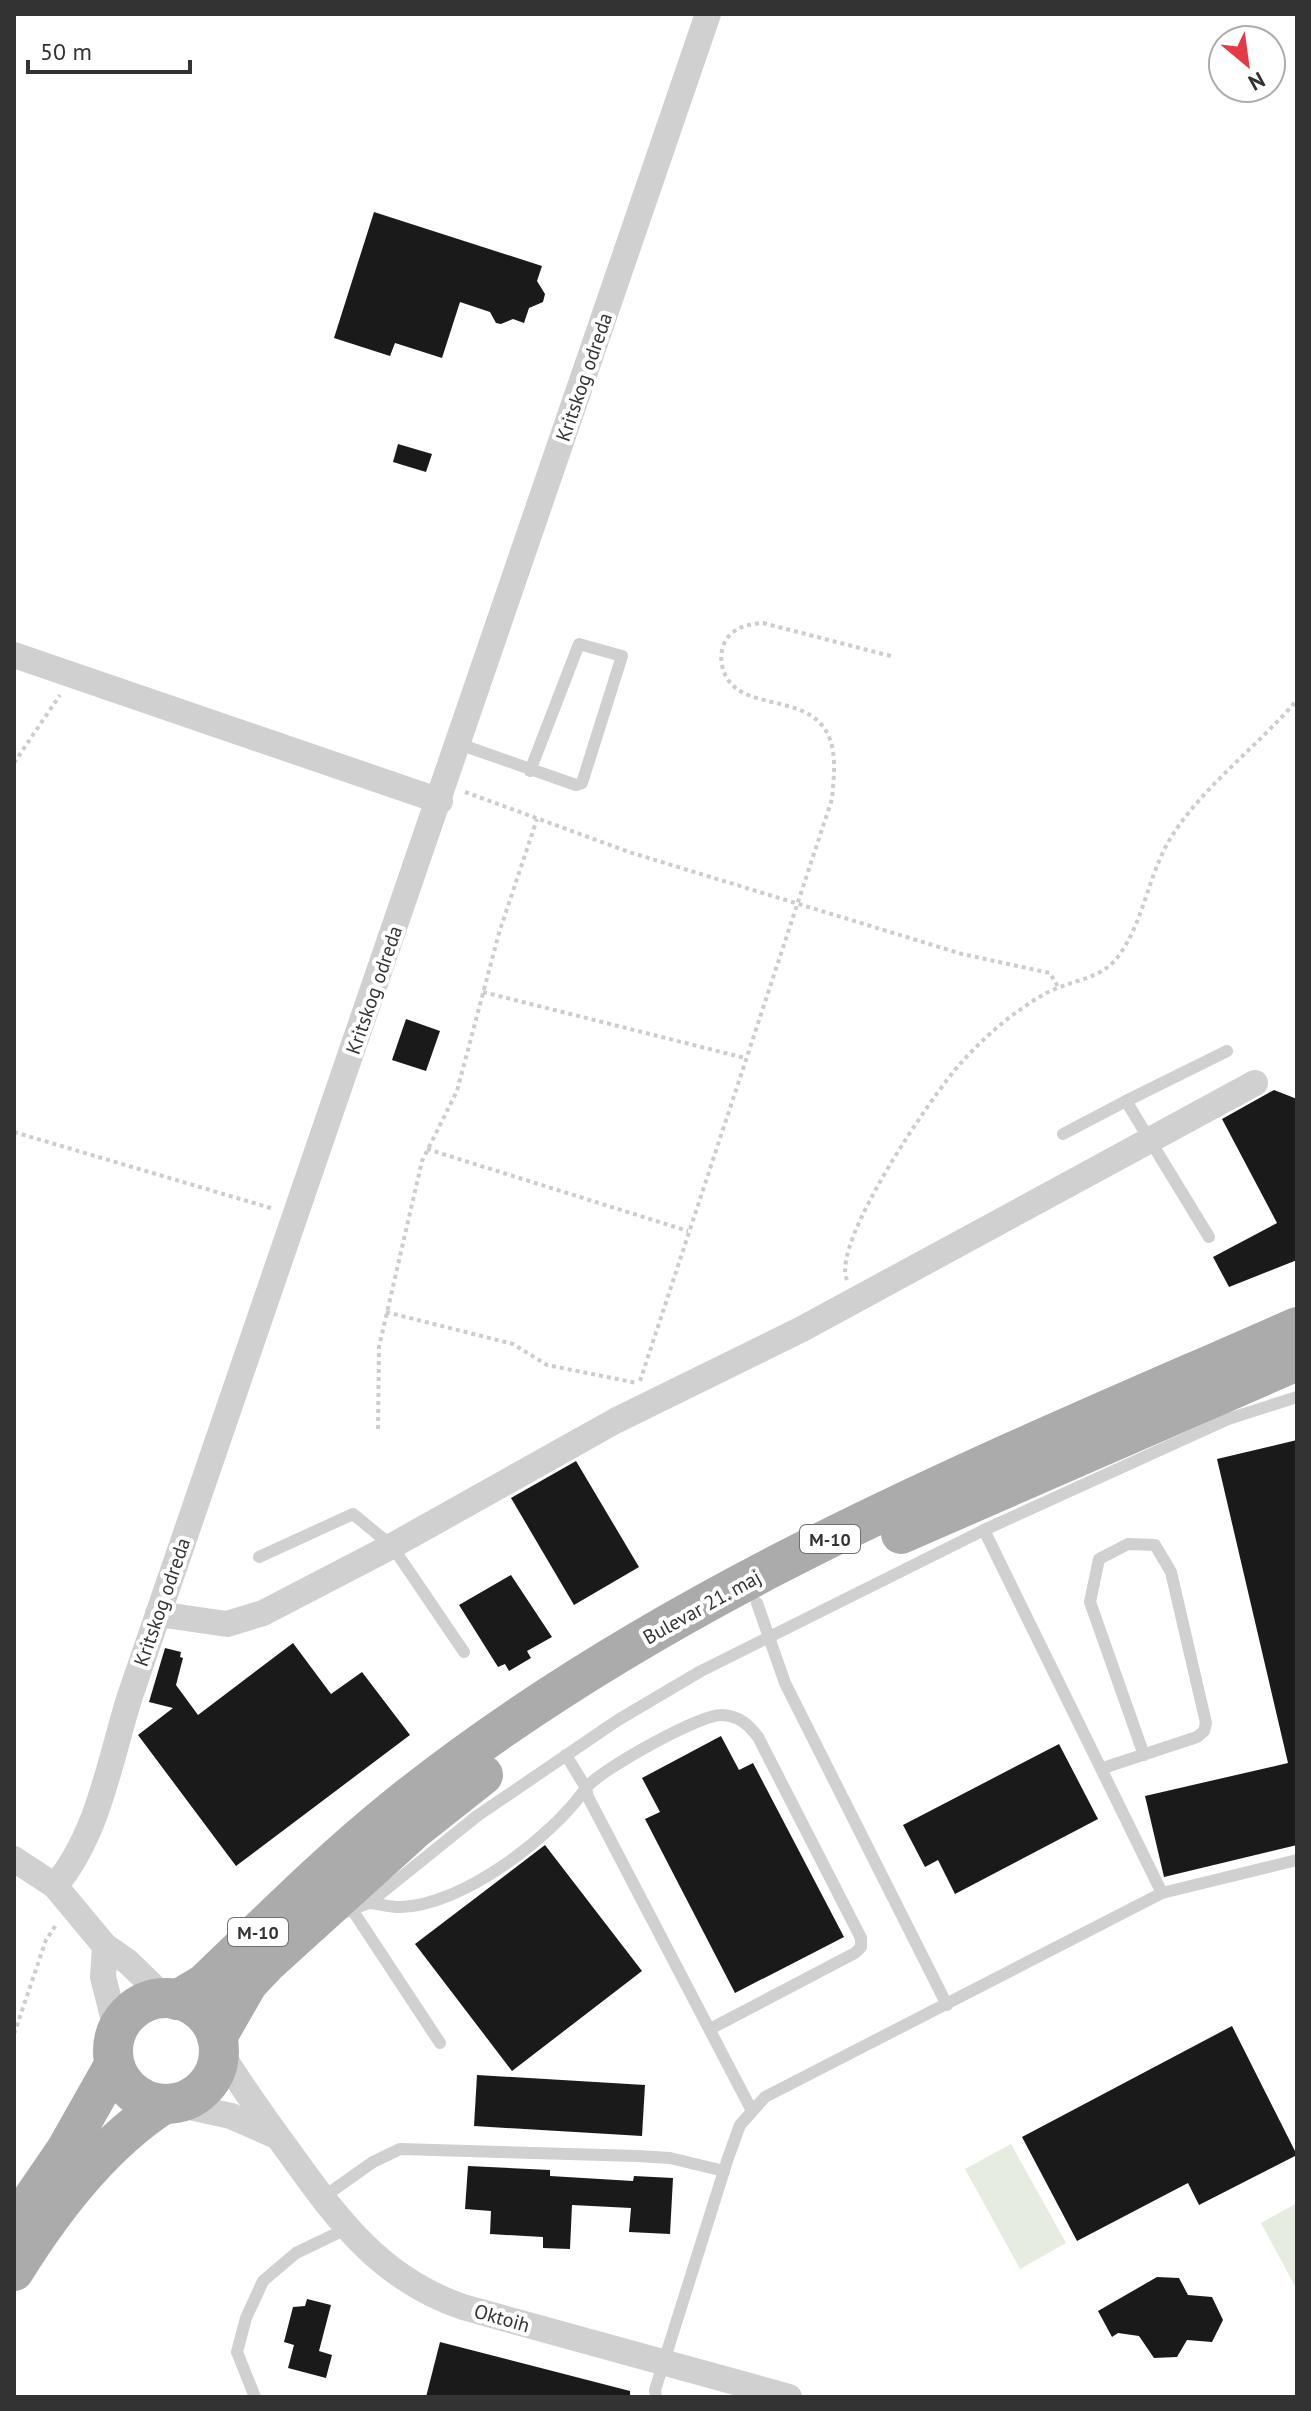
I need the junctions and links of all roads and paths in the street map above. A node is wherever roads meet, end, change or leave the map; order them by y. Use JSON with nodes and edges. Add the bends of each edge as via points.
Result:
{"nodes":[{"id":1,"x":701,"y":19,"type":"edge"},
{"id":2,"x":14,"y":655,"type":"edge"},
{"id":3,"x":891,"y":656,"type":"dead end"},
{"id":4,"x":72,"y":678,"type":"junction"},
{"id":5,"x":1297,"y":700,"type":"edge"},
{"id":6,"x":459,"y":744,"type":"junction"},
{"id":7,"x":14,"y":763,"type":"edge"},
{"id":8,"x":530,"y":771,"type":"junction"},
{"id":9,"x":442,"y":792,"type":"junction"},
{"id":10,"x":537,"y":819,"type":"junction"},
{"id":11,"x":799,"y":902,"type":"junction"},
{"id":12,"x":1058,"y":987,"type":"junction"},
{"id":13,"x":482,"y":992,"type":"junction"},
{"id":14,"x":1227,"y":1051,"type":"dead end"},
{"id":15,"x":745,"y":1058,"type":"junction"},
{"id":16,"x":1255,"y":1083,"type":"dead end"},
{"id":17,"x":1126,"y":1101,"type":"junction"},
{"id":18,"x":14,"y":1132,"type":"edge"},
{"id":19,"x":1063,"y":1134,"type":"dead end"},
{"id":20,"x":1148,"y":1140,"type":"junction"},
{"id":21,"x":426,"y":1149,"type":"junction"},
{"id":22,"x":296,"y":1215,"type":"junction"},
{"id":23,"x":688,"y":1231,"type":"junction"},
{"id":24,"x":1209,"y":1237,"type":"dead end"},
{"id":25,"x":857,"y":1299,"type":"junction"},
{"id":26,"x":386,"y":1312,"type":"junction"},
{"id":27,"x":1297,"y":1327,"type":"edge"},
{"id":28,"x":1297,"y":1361,"type":"edge"},
{"id":29,"x":642,"y":1395,"type":"junction"},
{"id":30,"x":1253,"y":1395,"type":"junction"},
{"id":31,"x":1297,"y":1397,"type":"edge"},
{"id":32,"x":378,"y":1429,"type":"dead end"},
{"id":33,"x":984,"y":1530,"type":"junction"},
{"id":34,"x":392,"y":1546,"type":"junction"},
{"id":35,"x":259,"y":1557,"type":"dead end"},
{"id":36,"x":158,"y":1614,"type":"junction"},
{"id":37,"x":763,"y":1620,"type":"junction"},
{"id":38,"x":464,"y":1652,"type":"dead end"},
{"id":39,"x":566,"y":1755,"type":"junction"},
{"id":40,"x":1144,"y":1755,"type":"junction"},
{"id":41,"x":1103,"y":1768,"type":"junction"},
{"id":42,"x":586,"y":1788,"type":"junction"},
{"id":43,"x":14,"y":1859,"type":"edge"},
{"id":44,"x":1297,"y":1860,"type":"edge"},
{"id":45,"x":1162,"y":1893,"type":"junction"},
{"id":46,"x":63,"y":1895,"type":"junction"},
{"id":47,"x":369,"y":1903,"type":"junction"},
{"id":48,"x":336,"y":1913,"type":"junction"},
{"id":49,"x":105,"y":1946,"type":"junction"},
{"id":50,"x":171,"y":1999,"type":"junction"},
{"id":51,"x":947,"y":2005,"type":"junction"},
{"id":52,"x":710,"y":2029,"type":"junction"},
{"id":53,"x":14,"y":2034,"type":"edge"},
{"id":54,"x":218,"y":2043,"type":"junction"},
{"id":55,"x":440,"y":2043,"type":"dead end"},
{"id":56,"x":115,"y":2049,"type":"junction"},
{"id":57,"x":170,"y":2104,"type":"junction"},
{"id":58,"x":751,"y":2109,"type":"junction"},
{"id":59,"x":277,"y":2137,"type":"junction"},
{"id":60,"x":724,"y":2171,"type":"junction"},
{"id":61,"x":322,"y":2198,"type":"junction"},
{"id":62,"x":14,"y":2226,"type":"edge"},
{"id":63,"x":346,"y":2229,"type":"junction"},
{"id":64,"x":14,"y":2271,"type":"edge"},
{"id":65,"x":666,"y":2366,"type":"junction"},
{"id":66,"x":255,"y":2397,"type":"edge"},
{"id":67,"x":656,"y":2397,"type":"edge"},
{"id":68,"x":789,"y":2397,"type":"edge"}],
"edges":[{"from":1,"to":6,"type":"street","name":"Kritskog odreda"},
{"from":2,"to":4,"type":"street"},
{"from":3,"to":11,"type":"path","via":[[763,623],[745,625],[723,647],[720,660],[735,689],[801,709],[820,723],[831,743],[832,799]]},
{"from":4,"to":7,"type":"path"},
{"from":4,"to":9,"type":"street"},
{"from":5,"to":12,"type":"path","via":[[1193,807],[1169,840],[1122,951],[1090,979]]},
{"from":6,"to":8,"type":"lane"},
{"from":6,"to":9,"type":"street","name":"Kritskog odreda"},
{"from":8,"to":8,"type":"lane","via":[[582,783],[622,656],[579,644]]},
{"from":9,"to":10,"type":"path"},
{"from":9,"to":22,"type":"street","name":"Kritskog odreda"},
{"from":10,"to":11,"type":"path"},
{"from":10,"to":13,"type":"path"},
{"from":11,"to":12,"type":"path","via":[[962,954],[1050,973]]},
{"from":11,"to":15,"type":"path"},
{"from":12,"to":25,"type":"path","via":[[985,1038],[926,1109],[853,1234],[845,1275]]},
{"from":13,"to":15,"type":"path"},
{"from":13,"to":21,"type":"path","via":[[457,1091]]},
{"from":14,"to":17,"type":"lane"},
{"from":15,"to":23,"type":"path"},
{"from":16,"to":20,"type":"street"},
{"from":17,"to":19,"type":"lane"},
{"from":17,"to":20,"type":"lane"},
{"from":18,"to":22,"type":"path"},
{"from":20,"to":24,"type":"lane"},
{"from":20,"to":25,"type":"street"},
{"from":21,"to":23,"type":"path"},
{"from":21,"to":26,"type":"path"},
{"from":22,"to":36,"type":"street","name":"Kritskog odreda"},
{"from":23,"to":29,"type":"path"},
{"from":25,"to":29,"type":"street"},
{"from":26,"to":29,"type":"path","via":[[513,1344],[547,1365]]},
{"from":26,"to":32,"type":"path","via":[[379,1347]]},
{"from":27,"to":50,"type":"main road","name":"Bulevar 21. maj","number":"M-10","via":[[864,1522],[661,1629],[510,1725],[394,1808],[204,1984]]},
{"from":28,"to":30,"type":"main road","name":"Bulevar 21. maj","number":"M-10"},
{"from":29,"to":34,"type":"street"},
{"from":30,"to":31,"type":"lane"},
{"from":30,"to":33,"type":"lane"},
{"from":30,"to":37,"type":"main road","name":"Bulevar 21. maj","number":"M-10","via":[[857,1554]]},
{"from":33,"to":37,"type":"lane"},
{"from":33,"to":41,"type":"lane"},
{"from":34,"to":35,"type":"lane","via":[[353,1514]]},
{"from":34,"to":36,"type":"street","via":[[263,1613],[227,1624]]},
{"from":34,"to":38,"type":"lane"},
{"from":36,"to":46,"type":"street","name":"Kritskog odreda"},
{"from":37,"to":39,"type":"lane","via":[[701,1671]]},
{"from":37,"to":48,"type":"main road","name":"Bulevar 21. maj","number":"M-10","via":[[628,1677],[536,1737],[416,1828]]},
{"from":37,"to":51,"type":"lane","via":[[785,1683]]},
{"from":39,"to":42,"type":"lane"},
{"from":39,"to":47,"type":"lane","via":[[477,1816]]},
{"from":40,"to":40,"type":"lane","via":[[1197,1737],[1206,1723],[1171,1572],[1155,1545],[1128,1544],[1099,1559],[1090,1602]]},
{"from":40,"to":41,"type":"lane"},
{"from":41,"to":45,"type":"lane"},
{"from":42,"to":47,"type":"lane","via":[[557,1822],[474,1883],[423,1904]]},
{"from":42,"to":52,"type":"lane"},
{"from":42,"to":52,"type":"lane","via":[[705,1717],[744,1721],[758,1737],[861,1947]]},
{"from":43,"to":46,"type":"street"},
{"from":44,"to":45,"type":"lane"},
{"from":45,"to":51,"type":"lane"},
{"from":46,"to":49,"type":"street"},
{"from":46,"to":53,"type":"path"},
{"from":47,"to":48,"type":"lane"},
{"from":48,"to":54,"type":"main road","name":"Bulevar 21. maj","number":"M-10","via":[[248,1983]]},
{"from":48,"to":55,"type":"lane"},
{"from":49,"to":50,"type":"street"},
{"from":49,"to":56,"type":"street","via":[[103,1977]]},
{"from":50,"to":54,"type":"main road","via":[[202,2012]]},
{"from":50,"to":56,"type":"main road","number":"M-10","via":[[138,2007],[125,2017]]},
{"from":51,"to":58,"type":"lane","via":[[765,2097]]},
{"from":52,"to":58,"type":"lane"},
{"from":54,"to":57,"type":"main road","number":"M-10","via":[[212,2077],[203,2090]]},
{"from":54,"to":59,"type":"street","name":"Oktoih"},
{"from":56,"to":57,"type":"main road","via":[[133,2093]]},
{"from":56,"to":62,"type":"main road","number":"M-10","via":[[66,2150]]},
{"from":57,"to":59,"type":"street","name":"Oktoih","via":[[231,2116]]},
{"from":57,"to":64,"type":"main road","number":"M-10","via":[[127,2128],[104,2152]]},
{"from":58,"to":60,"type":"lane"},
{"from":59,"to":61,"type":"street","name":"Oktoih"},
{"from":60,"to":61,"type":"lane","via":[[670,2158],[400,2149]]},
{"from":60,"to":65,"type":"lane"},
{"from":61,"to":63,"type":"street","name":"Oktoih"},
{"from":63,"to":65,"type":"street","name":"Oktoih","via":[[393,2273],[446,2301]]},
{"from":63,"to":66,"type":"lane","via":[[296,2253],[263,2281],[237,2352]]},
{"from":65,"to":67,"type":"lane"},
{"from":65,"to":68,"type":"street","name":"Oktoih"}]}
